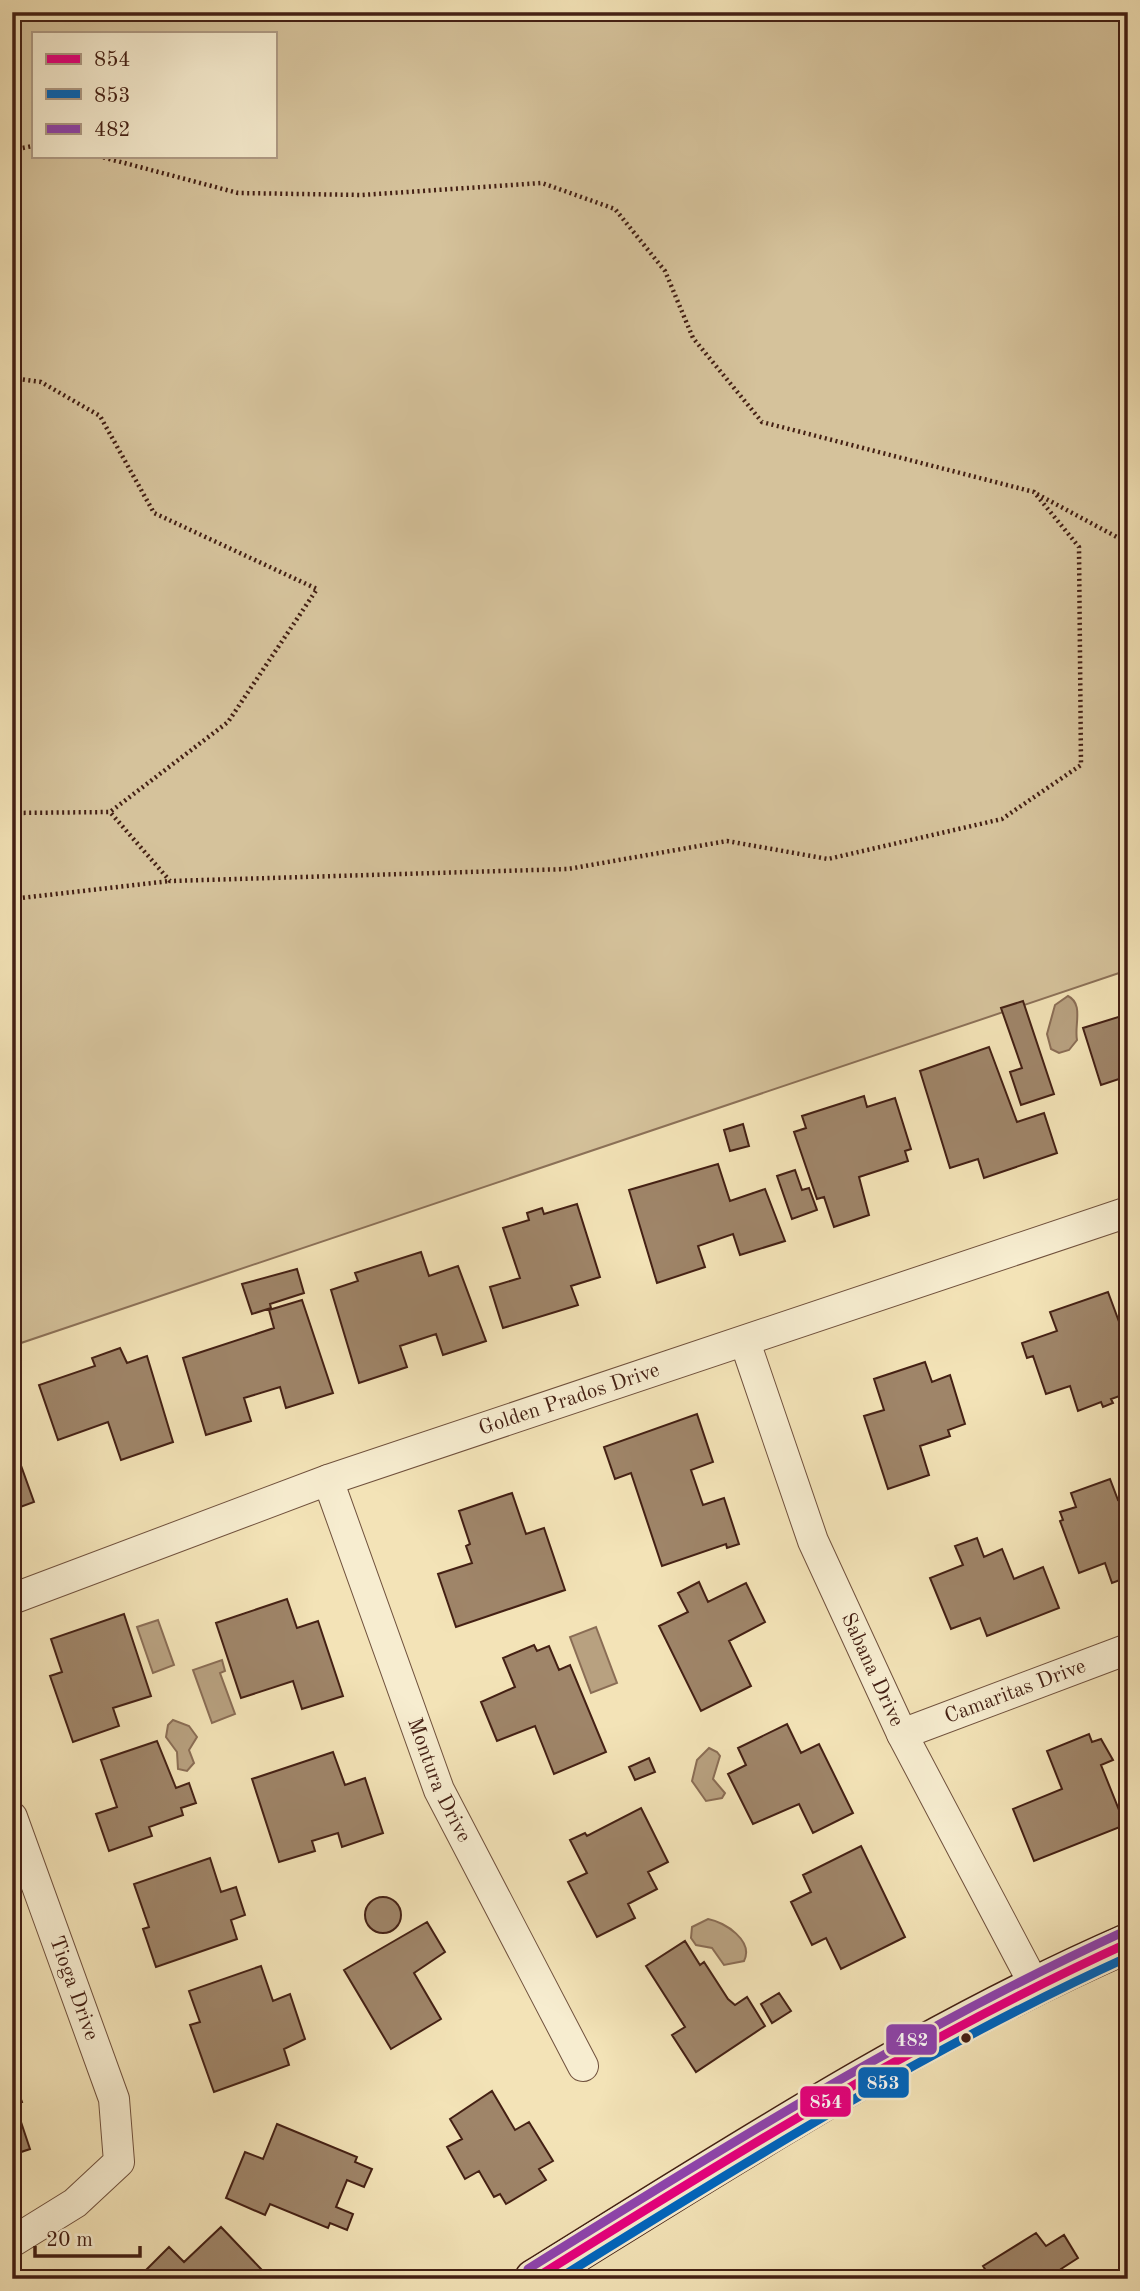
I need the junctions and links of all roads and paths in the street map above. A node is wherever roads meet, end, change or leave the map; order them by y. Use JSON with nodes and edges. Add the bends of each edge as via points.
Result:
{"nodes":[{"id":1,"x":32,"y":146,"type":"edge"},
{"id":2,"x":12,"y":150,"type":"edge"},
{"id":3,"x":106,"y":158,"type":"edge"},
{"id":4,"x":12,"y":378,"type":"edge"},
{"id":5,"x":1034,"y":492,"type":"junction"},
{"id":6,"x":1128,"y":543,"type":"edge"},
{"id":7,"x":110,"y":812,"type":"junction"},
{"id":8,"x":12,"y":813,"type":"edge"},
{"id":9,"x":170,"y":881,"type":"junction"},
{"id":10,"x":12,"y":899,"type":"edge"},
{"id":11,"x":1128,"y":1212,"type":"edge"},
{"id":12,"x":745,"y":1342,"type":"junction"},
{"id":13,"x":328,"y":1480,"type":"junction"},
{"id":14,"x":12,"y":1599,"type":"edge"},
{"id":15,"x":1128,"y":1649,"type":"edge"},
{"id":16,"x":902,"y":1734,"type":"junction"},
{"id":17,"x":12,"y":1817,"type":"edge"},
{"id":18,"x":1128,"y":1943,"type":"edge"},
{"id":19,"x":1034,"y":1984,"type":"junction"},
{"id":20,"x":583,"y":2066,"type":"dead end"},
{"id":21,"x":12,"y":2242,"type":"edge"},
{"id":22,"x":534,"y":2279,"type":"edge"}],
"edges":[{"from":1,"to":2,"type":"path"},
{"from":3,"to":5,"type":"path","via":[[238,193],[362,195],[542,183],[591,200],[615,209],[665,271],[693,338],[762,422]]},
{"from":4,"to":7,"type":"path","via":[[41,382],[100,416],[154,513],[317,589],[228,722]]},
{"from":5,"to":6,"type":"path"},
{"from":5,"to":9,"type":"path","via":[[1079,547],[1081,765],[1002,819],[828,859],[727,841],[568,869]]},
{"from":7,"to":8,"type":"path"},
{"from":7,"to":9,"type":"path"},
{"from":9,"to":10,"type":"path"},
{"from":11,"to":12,"type":"street","name":"Golden Prados Drive"},
{"from":12,"to":13,"type":"street","name":"Golden Prados Drive"},
{"from":12,"to":16,"type":"street","name":"Sabana Drive","via":[[813,1541]]},
{"from":13,"to":14,"type":"street","name":"Golden Prados Drive"},
{"from":13,"to":20,"type":"street","name":"Montura Drive","via":[[439,1790]]},
{"from":15,"to":16,"type":"street","name":"Camaritas Drive"},
{"from":16,"to":19,"type":"street","name":"Sabana Drive"},
{"from":17,"to":21,"type":"street","name":"Tioga Drive","via":[[114,2099],[119,2162],[75,2203]]},
{"from":18,"to":19,"type":"main road"},
{"from":19,"to":22,"type":"main road","via":[[841,2090]]}]}
